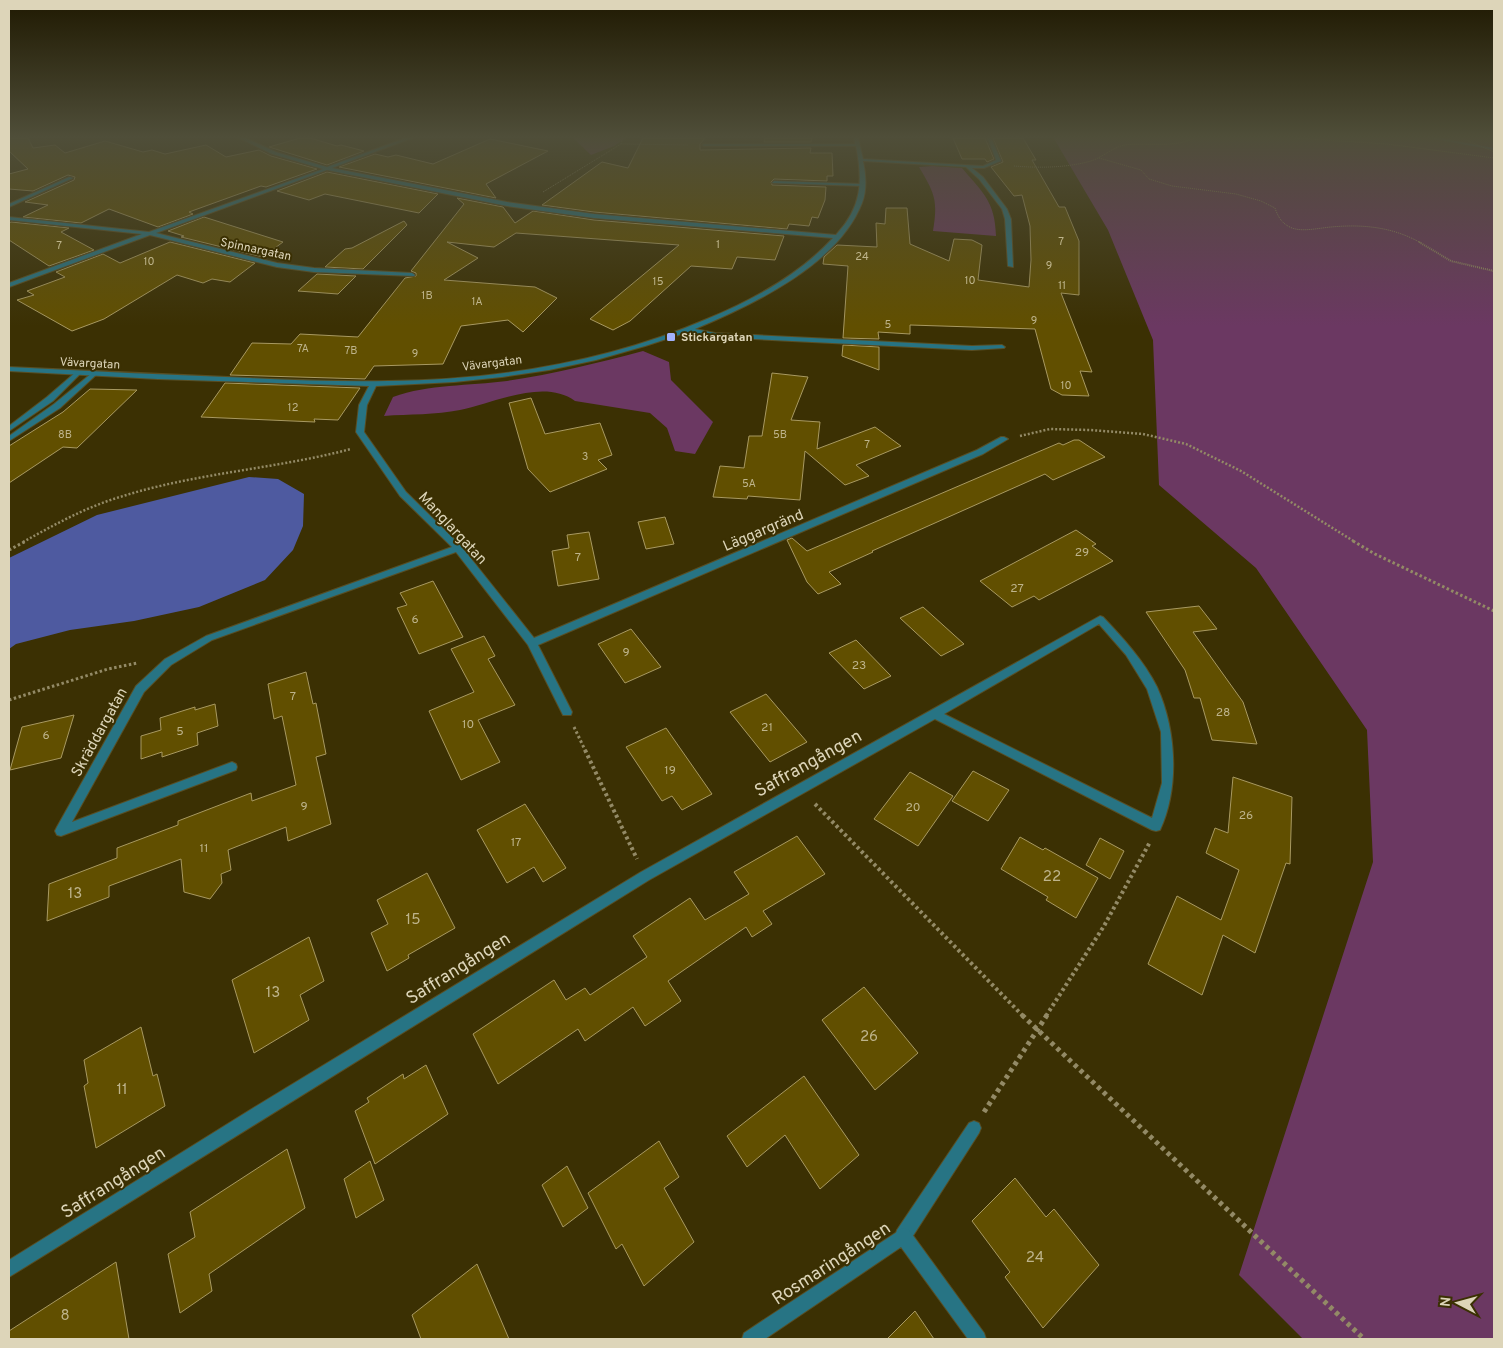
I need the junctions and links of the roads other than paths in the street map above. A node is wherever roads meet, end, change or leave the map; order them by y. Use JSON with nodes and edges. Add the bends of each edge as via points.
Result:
{"nodes":[{"id":1,"x":22,"y":200,"type":"edge"},
{"id":2,"x":245,"y":200,"type":"edge"},
{"id":3,"x":489,"y":200,"type":"edge"},
{"id":4,"x":860,"y":200,"type":"edge"},
{"id":5,"x":998,"y":200,"type":"edge"},
{"id":6,"x":9,"y":206,"type":"edge"},
{"id":7,"x":9,"y":218,"type":"edge"},
{"id":8,"x":153,"y":234,"type":"junction"},
{"id":9,"x":837,"y":237,"type":"junction"},
{"id":10,"x":1011,"y":266,"type":"dead end"},
{"id":11,"x":412,"y":275,"type":"dead end"},
{"id":12,"x":9,"y":285,"type":"edge"},
{"id":13,"x":689,"y":330,"type":"junction"},
{"id":14,"x":1002,"y":347,"type":"dead end"},
{"id":15,"x":9,"y":369,"type":"edge"},
{"id":16,"x":78,"y":373,"type":"junction"},
{"id":17,"x":94,"y":374,"type":"junction"},
{"id":18,"x":374,"y":383,"type":"junction"},
{"id":19,"x":9,"y":429,"type":"edge"},
{"id":20,"x":9,"y":439,"type":"edge"},
{"id":21,"x":1004,"y":439,"type":"road end"},
{"id":22,"x":458,"y":548,"type":"junction"},
{"id":23,"x":532,"y":644,"type":"junction"},
{"id":24,"x":567,"y":712,"type":"road end"},
{"id":25,"x":935,"y":714,"type":"junction"},
{"id":26,"x":232,"y":767,"type":"dead end"},
{"id":27,"x":974,"y":1128,"type":"road end"},
{"id":28,"x":903,"y":1236,"type":"junction"},
{"id":29,"x":9,"y":1269,"type":"edge"},
{"id":30,"x":750,"y":1339,"type":"edge"},
{"id":31,"x":978,"y":1339,"type":"edge"}],
"edges":[{"from":1,"to":6,"type":"street"},
{"from":2,"to":8,"type":"street"},
{"from":3,"to":9,"type":"street","via":[[594,216]]},
{"from":4,"to":9,"type":"street","name":"Vävargatan","via":[[850,221]]},
{"from":5,"to":10,"type":"street","via":[[1008,219]]},
{"from":7,"to":8,"type":"street","name":"Spinnargatan"},
{"from":8,"to":11,"type":"street","name":"Spinnargatan","via":[[277,265]]},
{"from":8,"to":12,"type":"street"},
{"from":9,"to":13,"type":"street","name":"Vävargatan","via":[[814,261],[782,284],[738,309]]},
{"from":13,"to":14,"type":"street","via":[[764,338]]},
{"from":13,"to":18,"type":"street","name":"Vävargatan","via":[[587,359],[514,372],[420,382]]},
{"from":15,"to":16,"type":"street","name":"Vävargatan"},
{"from":16,"to":17,"type":"street","name":"Vävargatan"},
{"from":16,"to":19,"type":"street","via":[[50,399]]},
{"from":17,"to":18,"type":"street","name":"Vävargatan"},
{"from":17,"to":20,"type":"street","via":[[57,406]]},
{"from":18,"to":22,"type":"street","name":"Manglargatan","via":[[363,406],[360,432],[403,494]]},
{"from":21,"to":23,"type":"street","name":"Läggargränd"},
{"from":22,"to":23,"type":"street","name":"Manglargatan"},
{"from":22,"to":26,"type":"street","name":"Skräddargatan","via":[[209,638],[168,662],[140,689],[61,831]]},
{"from":23,"to":24,"type":"street","name":"Manglargatan"},
{"from":25,"to":25,"type":"street","name":"Saffrangången","via":[[1100,619],[1129,652],[1152,688],[1166,732],[1168,783],[1156,826]]},
{"from":25,"to":29,"type":"street","name":"Saffrangången","via":[[645,876]]},
{"from":27,"to":28,"type":"street"},
{"from":28,"to":30,"type":"street","name":"Rosmaringången"},
{"from":28,"to":31,"type":"street","name":"Rosmaringången"}]}
